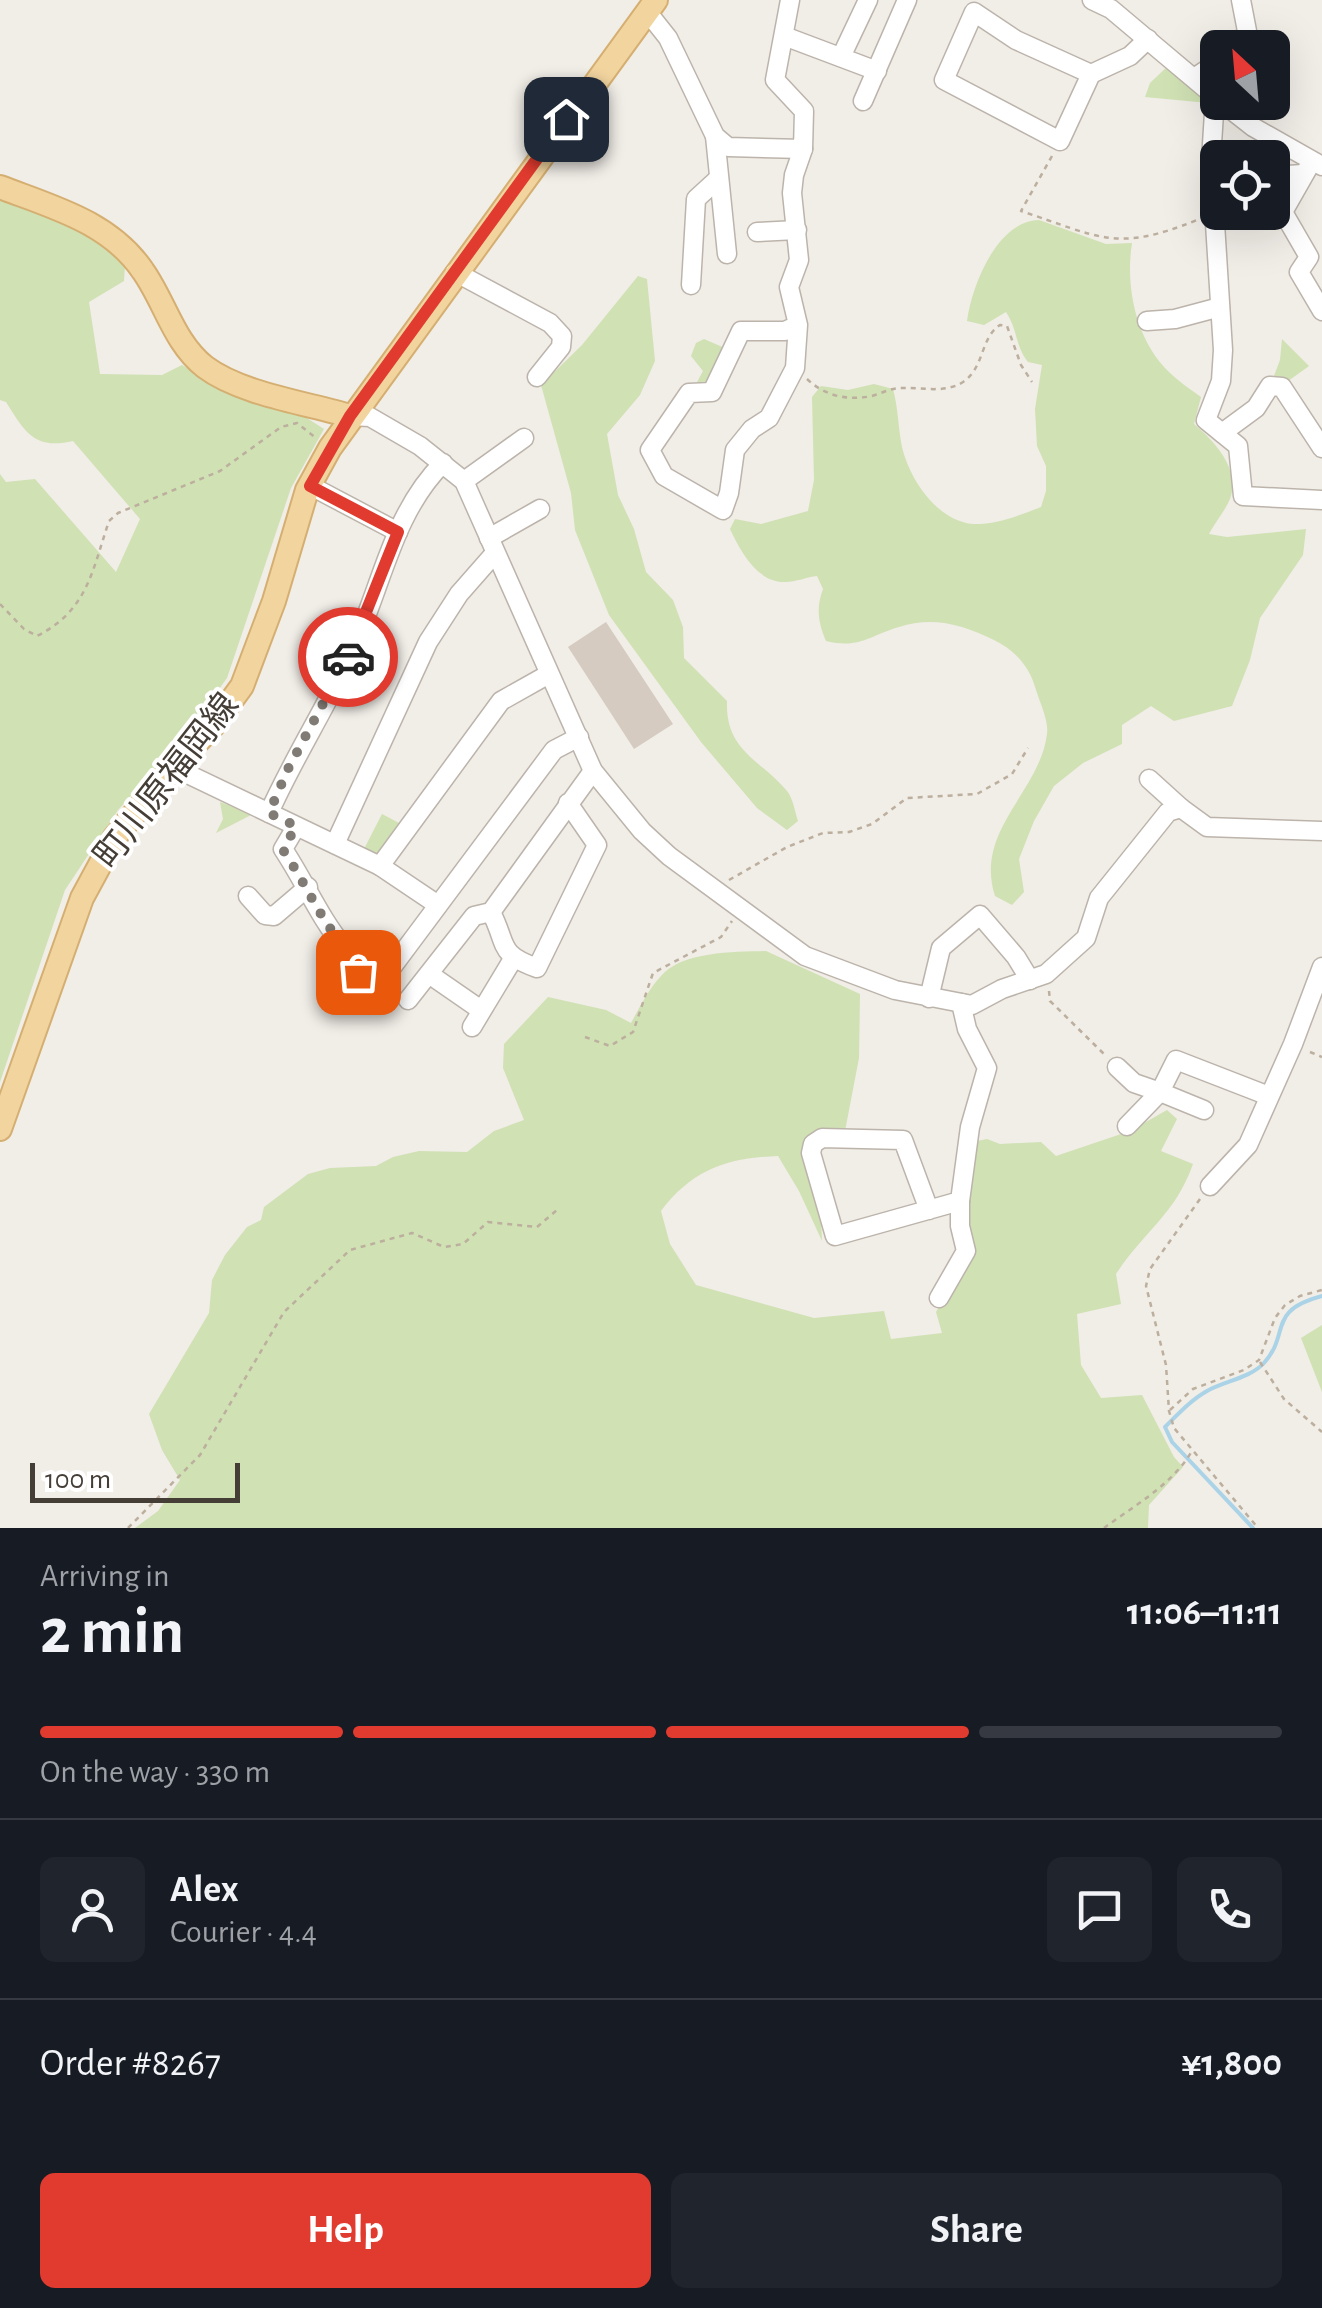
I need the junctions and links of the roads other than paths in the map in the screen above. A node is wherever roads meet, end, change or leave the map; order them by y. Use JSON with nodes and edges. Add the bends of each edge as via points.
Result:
{"nodes":[{"id":1,"x":790,"y":0,"type":"edge"},
{"id":2,"x":868,"y":0,"type":"edge"},
{"id":3,"x":907,"y":0,"type":"edge"},
{"id":4,"x":1092,"y":0,"type":"edge"},
{"id":5,"x":1240,"y":0,"type":"edge"},
{"id":6,"x":652,"y":7,"type":"edge"},
{"id":7,"x":1246,"y":30,"type":"edge"},
{"id":8,"x":784,"y":36,"type":"junction"},
{"id":9,"x":1148,"y":39,"type":"junction"},
{"id":10,"x":840,"y":58,"type":"junction"},
{"id":11,"x":876,"y":71,"type":"junction"},
{"id":12,"x":1092,"y":74,"type":"junction"},
{"id":13,"x":1200,"y":74,"type":"edge"},
{"id":14,"x":1194,"y":78,"type":"junction"},
{"id":15,"x":1200,"y":84,"type":"edge"},
{"id":16,"x":864,"y":101,"type":"dead end"},
{"id":17,"x":1244,"y":120,"type":"edge"},
{"id":18,"x":715,"y":136,"type":"junction"},
{"id":19,"x":803,"y":149,"type":"junction"},
{"id":20,"x":1312,"y":167,"type":"edge"},
{"id":21,"x":719,"y":178,"type":"junction"},
{"id":22,"x":0,"y":186,"type":"edge"},
{"id":23,"x":797,"y":230,"type":"junction"},
{"id":24,"x":1215,"y":230,"type":"edge"},
{"id":25,"x":757,"y":232,"type":"dead end"},
{"id":26,"x":726,"y":254,"type":"dead end"},
{"id":27,"x":455,"y":272,"type":"junction"},
{"id":28,"x":691,"y":285,"type":"dead end"},
{"id":29,"x":1220,"y":307,"type":"junction"},
{"id":30,"x":1322,"y":312,"type":"edge"},
{"id":31,"x":1147,"y":320,"type":"dead end"},
{"id":32,"x":798,"y":325,"type":"junction"},
{"id":33,"x":537,"y":377,"type":"dead end"},
{"id":34,"x":350,"y":416,"type":"junction"},
{"id":35,"x":1222,"y":433,"type":"junction"},
{"id":36,"x":524,"y":438,"type":"dead end"},
{"id":37,"x":1322,"y":448,"type":"edge"},
{"id":38,"x":443,"y":463,"type":"junction"},
{"id":39,"x":464,"y":481,"type":"junction"},
{"id":40,"x":310,"y":486,"type":"junction"},
{"id":41,"x":1322,"y":500,"type":"edge"},
{"id":42,"x":540,"y":510,"type":"dead end"},
{"id":43,"x":398,"y":532,"type":"junction"},
{"id":44,"x":492,"y":546,"type":"junction"},
{"id":45,"x":550,"y":674,"type":"junction"},
{"id":46,"x":579,"y":738,"type":"junction"},
{"id":47,"x":173,"y":767,"type":"junction"},
{"id":48,"x":593,"y":771,"type":"junction"},
{"id":49,"x":1149,"y":780,"type":"dead end"},
{"id":50,"x":568,"y":803,"type":"junction"},
{"id":51,"x":1181,"y":808,"type":"junction"},
{"id":52,"x":269,"y":813,"type":"junction"},
{"id":53,"x":296,"y":826,"type":"junction"},
{"id":54,"x":1322,"y":832,"type":"edge"},
{"id":55,"x":335,"y":844,"type":"junction"},
{"id":56,"x":380,"y":866,"type":"junction"},
{"id":57,"x":308,"y":887,"type":"junction"},
{"id":58,"x":248,"y":896,"type":"dead end"},
{"id":59,"x":438,"y":905,"type":"junction"},
{"id":60,"x":491,"y":912,"type":"junction"},
{"id":61,"x":513,"y":959,"type":"junction"},
{"id":62,"x":1322,"y":967,"type":"edge"},
{"id":63,"x":429,"y":974,"type":"junction"},
{"id":64,"x":1038,"y":977,"type":"junction"},
{"id":65,"x":929,"y":998,"type":"junction"},
{"id":66,"x":408,"y":1000,"type":"dead end"},
{"id":67,"x":961,"y":1003,"type":"junction"},
{"id":68,"x":1116,"y":1067,"type":"road end"},
{"id":69,"x":1160,"y":1092,"type":"junction"},
{"id":70,"x":1269,"y":1096,"type":"junction"},
{"id":71,"x":1204,"y":1110,"type":"dead end"},
{"id":72,"x":1127,"y":1126,"type":"dead end"},
{"id":73,"x":0,"y":1129,"type":"edge"},
{"id":74,"x":1210,"y":1186,"type":"road end"},
{"id":75,"x":960,"y":1201,"type":"junction"},
{"id":76,"x":929,"y":1210,"type":"junction"},
{"id":77,"x":939,"y":1298,"type":"dead end"}],
"edges":[{"from":1,"to":8,"type":"street"},
{"from":2,"to":10,"type":"street"},
{"from":3,"to":11,"type":"street"},
{"from":4,"to":9,"type":"street"},
{"from":5,"to":7,"type":"street"},
{"from":6,"to":18,"type":"street"},
{"from":6,"to":27,"type":"main road","name":"町川原福岡線"},
{"from":8,"to":10,"type":"street"},
{"from":8,"to":19,"type":"street","via":[[775,80],[804,111]]},
{"from":9,"to":12,"type":"street"},
{"from":9,"to":14,"type":"street"},
{"from":10,"to":11,"type":"street"},
{"from":11,"to":16,"type":"street"},
{"from":12,"to":12,"type":"street","via":[[1016,40],[974,12],[944,80],[1060,142]]},
{"from":13,"to":14,"type":"street"},
{"from":14,"to":15,"type":"street"},
{"from":17,"to":20,"type":"street"},
{"from":18,"to":19,"type":"street","via":[[728,146]]},
{"from":18,"to":21,"type":"street"},
{"from":19,"to":23,"type":"street","via":[[792,193]]},
{"from":20,"to":30,"type":"street","via":[[1283,212],[1309,258],[1299,272]]},
{"from":21,"to":26,"type":"street"},
{"from":21,"to":28,"type":"street","via":[[696,198]]},
{"from":22,"to":34,"type":"main road","via":[[90,223],[122,245],[186,349],[206,368]]},
{"from":23,"to":25,"type":"street"},
{"from":23,"to":32,"type":"street","via":[[799,260],[789,287]]},
{"from":24,"to":29,"type":"street"},
{"from":27,"to":33,"type":"street","via":[[562,336],[562,347]]},
{"from":27,"to":34,"type":"main road","name":"町川原福岡線"},
{"from":29,"to":31,"type":"street"},
{"from":29,"to":35,"type":"street","via":[[1220,381],[1206,420]]},
{"from":32,"to":32,"type":"street","via":[[795,368],[768,418],[735,450],[723,510],[664,476],[650,450],[689,393],[712,392],[742,331]]},
{"from":34,"to":38,"type":"street","via":[[370,417]]},
{"from":34,"to":40,"type":"main road","name":"町川原福岡線"},
{"from":35,"to":37,"type":"street","via":[[1256,408],[1270,386],[1282,387]]},
{"from":35,"to":41,"type":"street","via":[[1238,446],[1243,496]]},
{"from":36,"to":39,"type":"street"},
{"from":38,"to":39,"type":"street"},
{"from":38,"to":43,"type":"street"},
{"from":39,"to":44,"type":"street"},
{"from":40,"to":43,"type":"street"},
{"from":40,"to":47,"type":"main road","name":"町川原福岡線","via":[[242,686]]},
{"from":42,"to":44,"type":"street"},
{"from":43,"to":52,"type":"street","via":[[359,635]]},
{"from":44,"to":45,"type":"street"},
{"from":44,"to":55,"type":"street","via":[[428,642]]},
{"from":45,"to":46,"type":"street"},
{"from":45,"to":56,"type":"street","via":[[501,701]]},
{"from":46,"to":48,"type":"street"},
{"from":46,"to":59,"type":"street","via":[[554,750]]},
{"from":47,"to":52,"type":"street"},
{"from":47,"to":73,"type":"main road","name":"町川原福岡線","via":[[115,837],[82,898]]},
{"from":48,"to":50,"type":"street"},
{"from":48,"to":65,"type":"street","via":[[668,856],[806,956]]},
{"from":49,"to":51,"type":"street"},
{"from":50,"to":60,"type":"street"},
{"from":50,"to":61,"type":"street","via":[[597,845],[537,968]]},
{"from":51,"to":54,"type":"street","via":[[1207,827]]},
{"from":51,"to":64,"type":"street","via":[[1168,812],[1100,898],[1086,938]]},
{"from":52,"to":53,"type":"street"},
{"from":53,"to":55,"type":"street"},
{"from":53,"to":57,"type":"street","via":[[283,850]]},
{"from":55,"to":56,"type":"street"},
{"from":56,"to":59,"type":"street"},
{"from":57,"to":58,"type":"street","via":[[274,916]]},
{"from":57,"to":59,"type":"street","via":[[344,947],[338,956],[378,986]]},
{"from":60,"to":61,"type":"street"},
{"from":60,"to":63,"type":"street","via":[[474,916]]},
{"from":61,"to":63,"type":"street","via":[[476,1019]]},
{"from":62,"to":70,"type":"street"},
{"from":63,"to":66,"type":"street"},
{"from":64,"to":65,"type":"street","via":[[980,915],[941,948]]},
{"from":64,"to":67,"type":"street","via":[[972,1005]]},
{"from":65,"to":67,"type":"street"},
{"from":67,"to":75,"type":"street","via":[[986,1068]]},
{"from":68,"to":69,"type":"street","via":[[1134,1083]]},
{"from":69,"to":70,"type":"street","via":[[1176,1060]]},
{"from":69,"to":71,"type":"street"},
{"from":69,"to":72,"type":"street"},
{"from":70,"to":74,"type":"street","via":[[1248,1145]]},
{"from":75,"to":76,"type":"street"},
{"from":75,"to":77,"type":"street","via":[[966,1251]]},
{"from":76,"to":76,"type":"street","via":[[834,1236],[813,1144],[822,1138],[903,1140]]}]}
